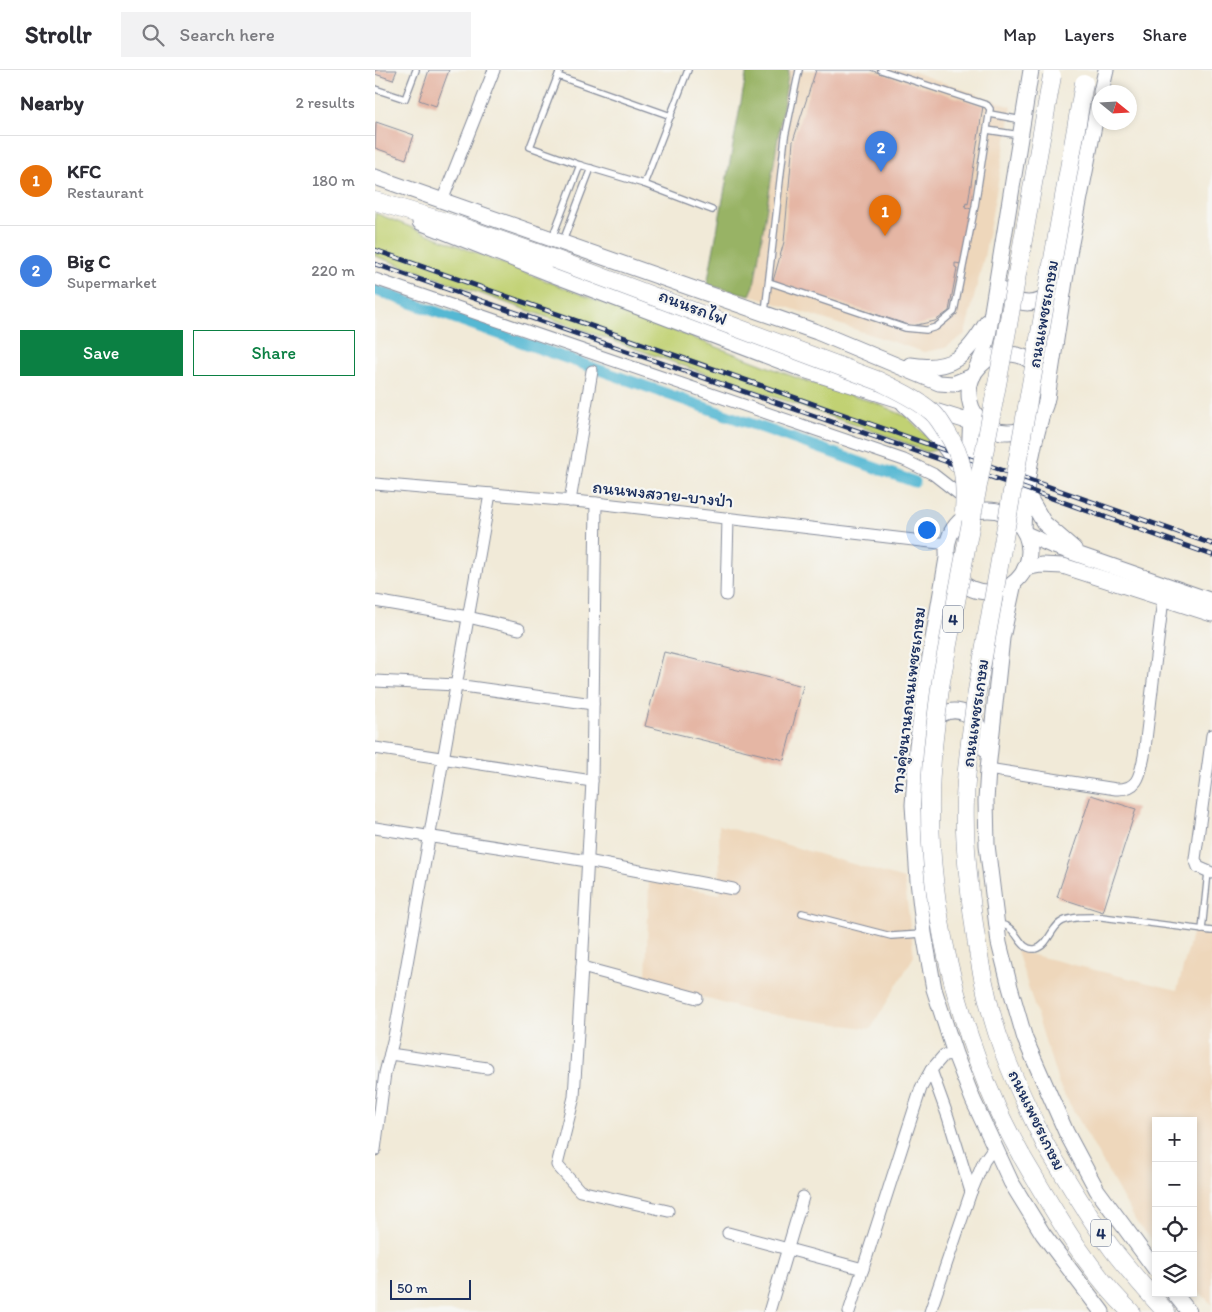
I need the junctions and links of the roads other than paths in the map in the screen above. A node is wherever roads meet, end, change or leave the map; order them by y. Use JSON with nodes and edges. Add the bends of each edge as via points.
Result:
{"nodes":[{"id":1,"x":416,"y":70,"type":"edge"},
{"id":2,"x":494,"y":70,"type":"edge"},
{"id":3,"x":688,"y":70,"type":"edge"},
{"id":4,"x":799,"y":70,"type":"edge"},
{"id":5,"x":881,"y":70,"type":"edge"},
{"id":6,"x":1031,"y":70,"type":"edge"},
{"id":7,"x":1105,"y":70,"type":"edge"},
{"id":8,"x":559,"y":73,"type":"edge"},
{"id":9,"x":1053,"y":73,"type":"edge"},
{"id":10,"x":1085,"y":77,"type":"edge"},
{"id":11,"x":1102,"y":85,"type":"edge"},
{"id":12,"x":375,"y":90,"type":"edge"},
{"id":13,"x":990,"y":114,"type":"junction"},
{"id":14,"x":671,"y":116,"type":"junction"},
{"id":15,"x":1023,"y":120,"type":"junction"},
{"id":16,"x":987,"y":130,"type":"junction"},
{"id":17,"x":1093,"y":130,"type":"edge"},
{"id":18,"x":1020,"y":135,"type":"junction"},
{"id":19,"x":580,"y":165,"type":"junction"},
{"id":20,"x":591,"y":168,"type":"junction"},
{"id":21,"x":375,"y":177,"type":"edge"},
{"id":22,"x":644,"y":184,"type":"junction"},
{"id":23,"x":442,"y":201,"type":"junction"},
{"id":24,"x":375,"y":202,"type":"edge"},
{"id":25,"x":712,"y":210,"type":"dead end"},
{"id":26,"x":1002,"y":243,"type":"junction"},
{"id":27,"x":556,"y":247,"type":"junction"},
{"id":28,"x":1070,"y":248,"type":"junction"},
{"id":29,"x":375,"y":279,"type":"edge"},
{"id":30,"x":769,"y":282,"type":"junction"},
{"id":31,"x":765,"y":314,"type":"junction"},
{"id":32,"x":991,"y":314,"type":"junction"},
{"id":33,"x":817,"y":332,"type":"junction"},
{"id":34,"x":886,"y":361,"type":"junction"},
{"id":35,"x":593,"y":370,"type":"dead end"},
{"id":36,"x":804,"y":370,"type":"junction"},
{"id":37,"x":974,"y":373,"type":"junction"},
{"id":38,"x":969,"y":398,"type":"junction"},
{"id":39,"x":899,"y":400,"type":"junction"},
{"id":40,"x":1045,"y":404,"type":"junction"},
{"id":41,"x":971,"y":423,"type":"junction"},
{"id":42,"x":1002,"y":432,"type":"junction"},
{"id":43,"x":375,"y":484,"type":"edge"},
{"id":44,"x":961,"y":490,"type":"junction"},
{"id":45,"x":1026,"y":492,"type":"junction"},
{"id":46,"x":490,"y":494,"type":"junction"},
{"id":47,"x":570,"y":501,"type":"junction"},
{"id":48,"x":596,"y":504,"type":"junction"},
{"id":49,"x":728,"y":519,"type":"junction"},
{"id":50,"x":1024,"y":531,"type":"junction"},
{"id":51,"x":949,"y":544,"type":"junction"},
{"id":52,"x":1079,"y":554,"type":"junction"},
{"id":53,"x":1025,"y":568,"type":"junction"},
{"id":54,"x":1014,"y":583,"type":"junction"},
{"id":55,"x":725,"y":595,"type":"dead end"},
{"id":56,"x":1163,"y":599,"type":"junction"},
{"id":57,"x":375,"y":601,"type":"edge"},
{"id":58,"x":1212,"y":601,"type":"edge"},
{"id":59,"x":1212,"y":614,"type":"edge"},
{"id":60,"x":468,"y":618,"type":"junction"},
{"id":61,"x":519,"y":629,"type":"dead end"},
{"id":62,"x":375,"y":681,"type":"edge"},
{"id":63,"x":941,"y":681,"type":"junction"},
{"id":64,"x":456,"y":685,"type":"junction"},
{"id":65,"x":593,"y":704,"type":"junction"},
{"id":66,"x":1212,"y":735,"type":"edge"},
{"id":67,"x":375,"y":748,"type":"edge"},
{"id":68,"x":442,"y":758,"type":"junction"},
{"id":69,"x":988,"y":769,"type":"junction"},
{"id":70,"x":592,"y":781,"type":"junction"},
{"id":71,"x":986,"y":801,"type":"junction"},
{"id":72,"x":913,"y":805,"type":"junction"},
{"id":73,"x":375,"y":828,"type":"edge"},
{"id":74,"x":429,"y":836,"type":"junction"},
{"id":75,"x":587,"y":861,"type":"junction"},
{"id":76,"x":1210,"y":872,"type":"edge"},
{"id":77,"x":733,"y":889,"type":"dead end"},
{"id":78,"x":802,"y":913,"type":"dead end"},
{"id":79,"x":997,"y":924,"type":"junction"},
{"id":80,"x":1202,"y":930,"type":"junction"},
{"id":81,"x":1212,"y":931,"type":"edge"},
{"id":82,"x":924,"y":933,"type":"junction"},
{"id":83,"x":582,"y":967,"type":"junction"},
{"id":84,"x":697,"y":998,"type":"dead end"},
{"id":85,"x":390,"y":1054,"type":"junction"},
{"id":86,"x":955,"y":1054,"type":"junction"},
{"id":87,"x":487,"y":1068,"type":"dead end"},
{"id":88,"x":380,"y":1070,"type":"edge"},
{"id":89,"x":931,"y":1070,"type":"junction"},
{"id":90,"x":994,"y":1147,"type":"junction"},
{"id":91,"x":375,"y":1150,"type":"edge"},
{"id":92,"x":971,"y":1192,"type":"junction"},
{"id":93,"x":803,"y":1197,"type":"dead end"},
{"id":94,"x":668,"y":1211,"type":"dead end"},
{"id":95,"x":728,"y":1233,"type":"dead end"},
{"id":96,"x":789,"y":1248,"type":"junction"},
{"id":97,"x":1152,"y":1265,"type":"edge"},
{"id":98,"x":863,"y":1268,"type":"junction"},
{"id":99,"x":1177,"y":1297,"type":"edge"},
{"id":100,"x":1128,"y":1309,"type":"edge"},
{"id":101,"x":769,"y":1312,"type":"edge"},
{"id":102,"x":849,"y":1312,"type":"edge"},
{"id":103,"x":930,"y":1312,"type":"edge"},
{"id":104,"x":1101,"y":1312,"type":"edge"},
{"id":105,"x":1166,"y":1312,"type":"edge"},
{"id":106,"x":1189,"y":1312,"type":"edge"}],
"edges":[{"from":1,"to":12,"type":"lane","via":[[405,99]]},
{"from":2,"to":23,"type":"street"},
{"from":3,"to":14,"type":"lane"},
{"from":4,"to":30,"type":"lane","via":[[785,137]]},
{"from":5,"to":13,"type":"lane","via":[[987,105]]},
{"from":6,"to":15,"type":"main road"},
{"from":7,"to":11,"type":"main road"},
{"from":8,"to":14,"type":"lane"},
{"from":8,"to":19,"type":"lane","via":[[529,147]]},
{"from":9,"to":63,"type":"highway","name":"ถนนเพชรเกษม","number":"4","bridge":true},
{"from":10,"to":105,"type":"highway","name":"ถนนเพชรเกษม","number":"4","bridge":true,"via":[[977,691],[965,801],[967,859],[973,926],[987,996],[1003,1051],[1024,1102],[1077,1197],[1112,1249]]},
{"from":13,"to":15,"type":"lane"},
{"from":13,"to":16,"type":"lane"},
{"from":14,"to":22,"type":"lane"},
{"from":15,"to":18,"type":"main road"},
{"from":16,"to":18,"type":"lane"},
{"from":16,"to":30,"type":"lane","via":[[957,305],[943,323],[926,330],[905,328]]},
{"from":17,"to":28,"type":"main road","name":"ถนนเพชรเกษม"},
{"from":18,"to":26,"type":"main road"},
{"from":19,"to":20,"type":"lane"},
{"from":19,"to":27,"type":"lane"},
{"from":20,"to":22,"type":"lane"},
{"from":20,"to":27,"type":"lane"},
{"from":21,"to":23,"type":"main road","name":"ถนนรถไฟ"},
{"from":22,"to":25,"type":"lane"},
{"from":23,"to":27,"type":"main road","name":"ถนนรถไฟ"},
{"from":24,"to":27,"type":"highway","via":[[459,226]]},
{"from":24,"to":36,"type":"main road","name":"ถนนรถไฟ","via":[[549,273]]},
{"from":26,"to":28,"type":"main road","via":[[1005,292],[1013,299],[1029,303],[1045,300],[1054,294],[1061,284]]},
{"from":26,"to":32,"type":"main road"},
{"from":27,"to":31,"type":"main road","name":"ถนนรถไฟ"},
{"from":27,"to":63,"type":"highway","bridge":true,"via":[[879,381],[933,413],[956,447],[962,464],[965,492]]},
{"from":28,"to":40,"type":"main road","name":"ถนนเพชรเกษม"},
{"from":29,"to":44,"type":"street","via":[[904,460]]},
{"from":30,"to":31,"type":"lane"},
{"from":31,"to":33,"type":"main road","name":"ถนนรถไฟ"},
{"from":32,"to":34,"type":"main road","via":[[978,338],[950,363],[929,367]]},
{"from":32,"to":37,"type":"main road","via":[[984,352]]},
{"from":33,"to":34,"type":"main road","name":"ถนนรถไฟ"},
{"from":33,"to":36,"type":"main road","via":[[826,340],[828,357],[821,367]]},
{"from":34,"to":37,"type":"main road","name":"ถนนรถไฟ","via":[[946,384],[953,384]]},
{"from":35,"to":47,"type":"street"},
{"from":36,"to":39,"type":"main road","name":"ถนนรถไฟ"},
{"from":37,"to":38,"type":"main road"},
{"from":37,"to":40,"type":"main road","via":[[986,360],[997,355],[1023,356],[1042,373],[1047,385]]},
{"from":38,"to":41,"type":"main road","number":"4"},
{"from":38,"to":42,"type":"main road","via":[[979,421]]},
{"from":39,"to":41,"type":"main road","name":"ถนนรถไฟ"},
{"from":39,"to":44,"type":"main road","via":[[949,452],[956,465]]},
{"from":40,"to":42,"type":"main road","via":[[1036,421],[1026,428]]},
{"from":40,"to":45,"type":"main road","name":"ถนนเพชรเกษม","via":[[1035,438]]},
{"from":41,"to":42,"type":"main road","name":"ถนนรถไฟ"},
{"from":41,"to":44,"type":"main road","number":"4","via":[[969,459]]},
{"from":43,"to":46,"type":"street","name":"ถนนพงสวาย-บางป่า"},
{"from":44,"to":51,"type":"main road","number":"4"},
{"from":45,"to":50,"type":"main road","name":"ถนนเพชรเกษม"},
{"from":45,"to":52,"type":"main road","via":[[1044,523]]},
{"from":46,"to":47,"type":"street","name":"ถนนพงสวาย-บางป่า"},
{"from":46,"to":60,"type":"street"},
{"from":47,"to":48,"type":"street","name":"ถนนพงสวาย-บางป่า"},
{"from":48,"to":49,"type":"street","name":"ถนนพงสวาย-บางป่า"},
{"from":48,"to":65,"type":"street"},
{"from":49,"to":51,"type":"street","name":"ถนนพงสวาย-บางป่า"},
{"from":49,"to":55,"type":"street"},
{"from":50,"to":51,"type":"main road","via":[[1005,513],[981,510],[959,522]]},
{"from":50,"to":52,"type":"main road"},
{"from":50,"to":53,"type":"main road","via":[[1029,551]]},
{"from":51,"to":54,"type":"main road","via":[[952,572],[974,590],[1002,590]]},
{"from":51,"to":72,"type":"main road","name":"ทางคู่ขนานถนนเพชรเกษม","number":"4","via":[[926,680]]},
{"from":52,"to":58,"type":"main road"},
{"from":53,"to":54,"type":"main road"},
{"from":53,"to":56,"type":"main road","via":[[1063,566]]},
{"from":54,"to":69,"type":"main road","number":"4","via":[[1002,638]]},
{"from":56,"to":59,"type":"main road"},
{"from":56,"to":69,"type":"street","via":[[1144,756],[1134,785],[1126,790],[1116,789]]},
{"from":57,"to":60,"type":"street"},
{"from":60,"to":61,"type":"street"},
{"from":60,"to":64,"type":"street"},
{"from":62,"to":64,"type":"street"},
{"from":63,"to":100,"type":"highway","name":"ถนนเพชรเกษม","number":"4","bridge":true,"via":[[930,802],[933,876],[954,983],[997,1109],[1021,1155],[1093,1268]]},
{"from":64,"to":65,"type":"street"},
{"from":64,"to":68,"type":"street"},
{"from":65,"to":70,"type":"street"},
{"from":66,"to":76,"type":"street","via":[[1195,859],[1198,867]]},
{"from":67,"to":68,"type":"street"},
{"from":68,"to":70,"type":"street"},
{"from":68,"to":74,"type":"street"},
{"from":69,"to":71,"type":"main road","number":"4"},
{"from":70,"to":75,"type":"street"},
{"from":71,"to":72,"type":"main road","via":[[984,736],[975,720],[967,714],[948,712],[938,715],[925,731]]},
{"from":71,"to":79,"type":"main road","number":"4","via":[[987,845]]},
{"from":72,"to":82,"type":"main road","name":"ทางคู่ขนานถนนเพชรเกษม","number":"4"},
{"from":73,"to":74,"type":"street"},
{"from":74,"to":75,"type":"street"},
{"from":74,"to":85,"type":"street"},
{"from":75,"to":77,"type":"street"},
{"from":75,"to":83,"type":"street"},
{"from":76,"to":80,"type":"lane"},
{"from":78,"to":82,"type":"lane","via":[[891,936]]},
{"from":79,"to":80,"type":"lane","via":[[1010,927],[1026,947],[1034,949],[1048,939],[1062,921],[1090,917]]},
{"from":79,"to":97,"type":"main road","number":"4","via":[[1025,1039],[1049,1097],[1097,1190]]},
{"from":80,"to":81,"type":"lane"},
{"from":82,"to":86,"type":"main road","name":"ทางคู่ขนานถนนเพชรเกษม","number":"4","via":[[934,989]]},
{"from":83,"to":84,"type":"street"},
{"from":83,"to":94,"type":"street","via":[[574,1097],[557,1166],[580,1191]]},
{"from":85,"to":87,"type":"street"},
{"from":85,"to":88,"type":"street"},
{"from":86,"to":89,"type":"street","via":[[945,1055]]},
{"from":86,"to":90,"type":"main road","name":"ทางคู่ขนานถนนเพชรเกษม","number":"4"},
{"from":88,"to":91,"type":"street"},
{"from":89,"to":92,"type":"street"},
{"from":89,"to":98,"type":"street","via":[[921,1088]]},
{"from":90,"to":92,"type":"street","via":[[984,1161]]},
{"from":90,"to":104,"type":"main road","name":"ทางคู่ขนานถนนเพชรเกษม","number":"4","via":[[1043,1234]]},
{"from":92,"to":103,"type":"street"},
{"from":93,"to":96,"type":"street"},
{"from":95,"to":96,"type":"street"},
{"from":96,"to":98,"type":"street"},
{"from":96,"to":101,"type":"street"},
{"from":98,"to":102,"type":"street"},
{"from":99,"to":106,"type":"main road"}]}
